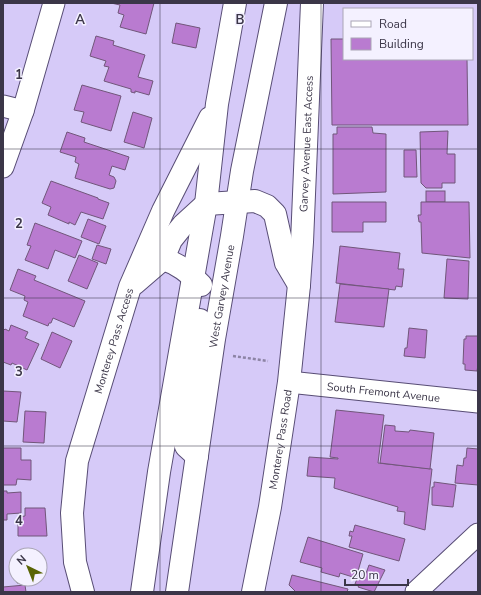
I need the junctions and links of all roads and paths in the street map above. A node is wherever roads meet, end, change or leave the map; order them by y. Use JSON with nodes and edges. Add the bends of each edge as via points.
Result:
{"nodes":[{"id":1,"x":54,"y":3,"type":"edge"},
{"id":2,"x":235,"y":3,"type":"edge"},
{"id":3,"x":276,"y":3,"type":"edge"},
{"id":4,"x":312,"y":3,"type":"edge"},
{"id":5,"x":217,"y":104,"type":"junction"},
{"id":6,"x":3,"y":106,"type":"edge"},
{"id":7,"x":23,"y":111,"type":"junction"},
{"id":8,"x":3,"y":167,"type":"edge"},
{"id":9,"x":237,"y":203,"type":"junction"},
{"id":10,"x":206,"y":204,"type":"junction"},
{"id":11,"x":163,"y":259,"type":"junction"},
{"id":12,"x":193,"y":276,"type":"junction"},
{"id":13,"x":299,"y":285,"type":"junction"},
{"id":14,"x":130,"y":287,"type":"junction"},
{"id":15,"x":230,"y":356,"type":"dead end"},
{"id":16,"x":268,"y":361,"type":"dead end"},
{"id":17,"x":289,"y":382,"type":"junction"},
{"id":18,"x":478,"y":402,"type":"edge"},
{"id":19,"x":197,"y":456,"type":"junction"},
{"id":20,"x":478,"y":534,"type":"edge"},
{"id":21,"x":83,"y":592,"type":"edge"},
{"id":22,"x":142,"y":592,"type":"edge"},
{"id":23,"x":177,"y":592,"type":"edge"},
{"id":24,"x":253,"y":592,"type":"edge"},
{"id":25,"x":416,"y":592,"type":"edge"}],
"edges":[{"from":1,"to":7,"type":"street"},
{"from":2,"to":5,"type":"main road"},
{"from":3,"to":9,"type":"main road","name":"West Garvey Avenue"},
{"from":4,"to":13,"type":"main road","name":"Garvey Avenue East Access"},
{"from":5,"to":10,"type":"main road"},
{"from":5,"to":14,"type":"main road","name":"Monterey Pass Access","via":[[163,211]]},
{"from":6,"to":7,"type":"street"},
{"from":7,"to":8,"type":"street"},
{"from":9,"to":10,"type":"main road"},
{"from":9,"to":13,"type":"main road","via":[[255,201],[267,206],[275,214],[286,263]]},
{"from":9,"to":19,"type":"main road","name":"West Garvey Avenue"},
{"from":10,"to":11,"type":"main road","via":[[171,240]]},
{"from":10,"to":12,"type":"main road"},
{"from":11,"to":12,"type":"main road","via":[[176,263]]},
{"from":11,"to":14,"type":"main road"},
{"from":12,"to":19,"type":"main road","via":[[200,284],[202,307],[182,435],[186,446]]},
{"from":12,"to":22,"type":"main road","via":[[159,472]]},
{"from":13,"to":17,"type":"main road","name":"Monterey Pass Road"},
{"from":14,"to":21,"type":"main road","name":"Monterey Pass Access","via":[[77,461],[72,514],[75,562]]},
{"from":15,"to":16,"type":"path"},
{"from":17,"to":18,"type":"street","name":"South Fremont Avenue"},
{"from":17,"to":24,"type":"main road","name":"Monterey Pass Road","via":[[270,506]]},
{"from":19,"to":23,"type":"main road","name":"West Garvey Avenue"},
{"from":20,"to":25,"type":"street"}]}
